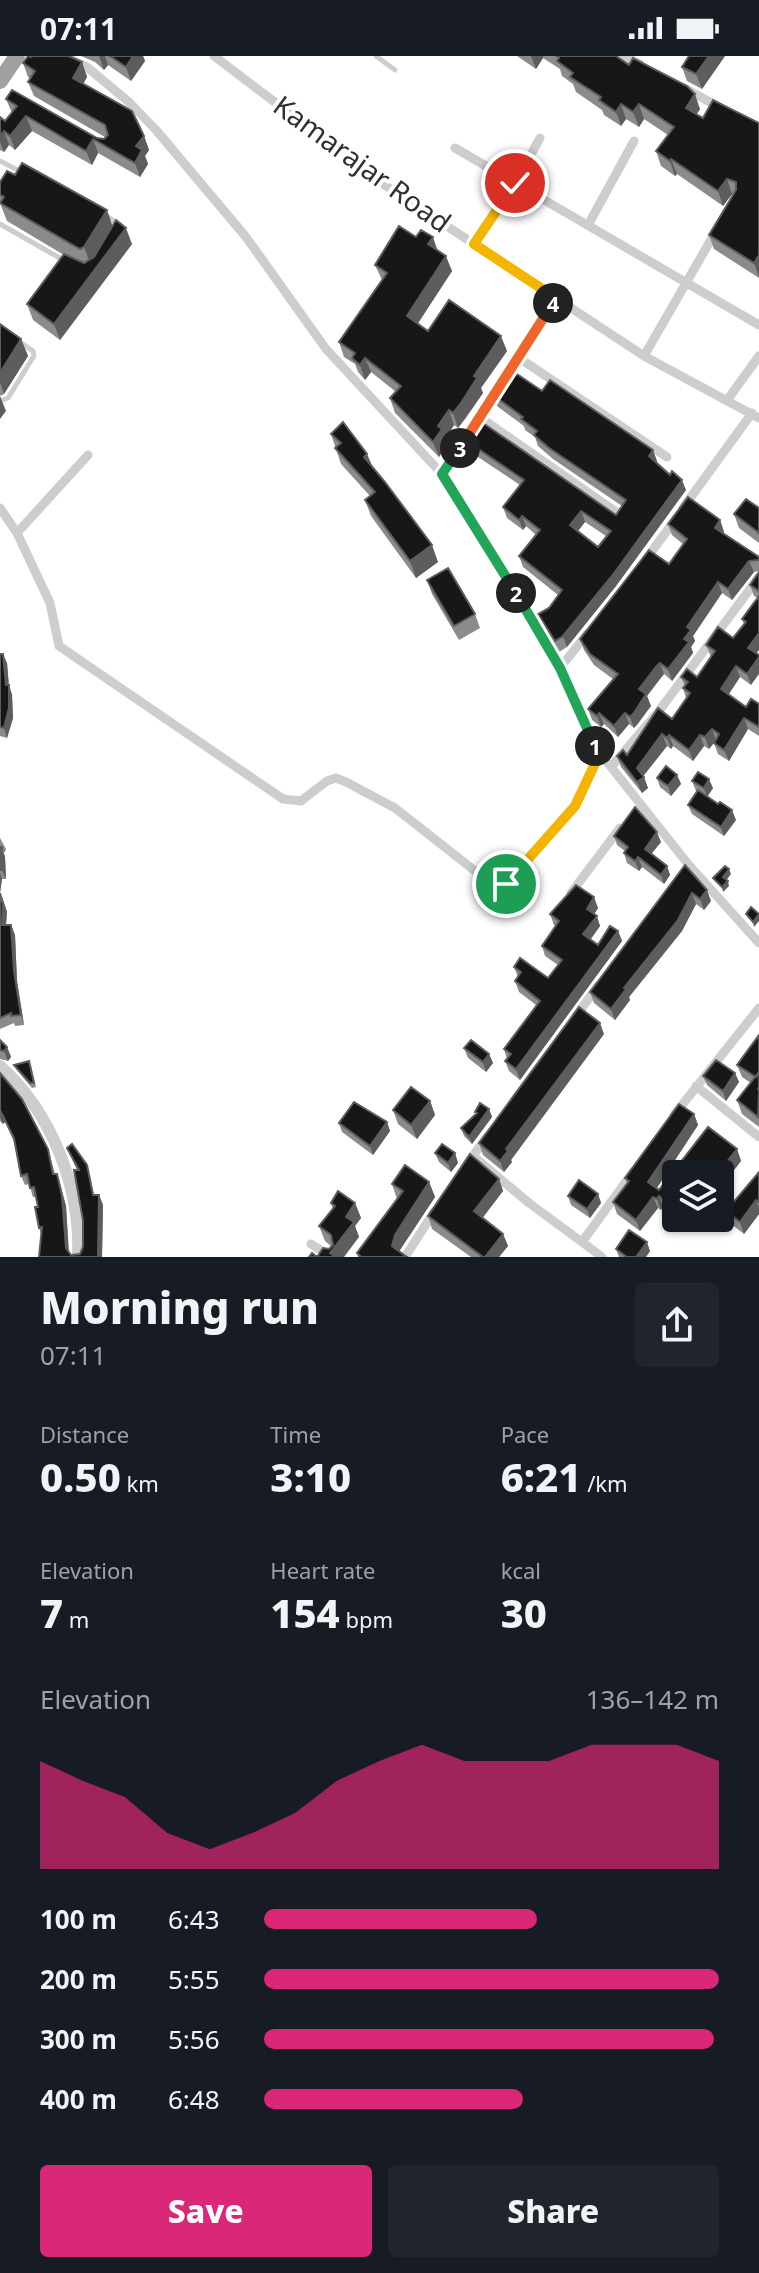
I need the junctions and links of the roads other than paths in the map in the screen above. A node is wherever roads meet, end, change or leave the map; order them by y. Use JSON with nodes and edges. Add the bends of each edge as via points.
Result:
{"nodes":[{"id":1,"x":17,"y":56,"type":"edge"},
{"id":2,"x":63,"y":56,"type":"edge"},
{"id":3,"x":214,"y":56,"type":"edge"},
{"id":4,"x":376,"y":56,"type":"edge"},
{"id":5,"x":623,"y":56,"type":"edge"},
{"id":6,"x":645,"y":67,"type":"edge"},
{"id":7,"x":395,"y":70,"type":"dead end"},
{"id":8,"x":670,"y":81,"type":"edge"},
{"id":9,"x":0,"y":83,"type":"edge"},
{"id":10,"x":13,"y":93,"type":"edge"},
{"id":11,"x":734,"y":115,"type":"edge"},
{"id":12,"x":540,"y":138,"type":"dead end"},
{"id":13,"x":634,"y":141,"type":"dead end"},
{"id":14,"x":455,"y":148,"type":"dead end"},
{"id":15,"x":0,"y":161,"type":"edge"},
{"id":16,"x":33,"y":178,"type":"edge"},
{"id":17,"x":515,"y":183,"type":"junction"},
{"id":18,"x":98,"y":211,"type":"edge"},
{"id":19,"x":0,"y":224,"type":"edge"},
{"id":20,"x":588,"y":225,"type":"junction"},
{"id":21,"x":718,"y":228,"type":"edge"},
{"id":22,"x":120,"y":231,"type":"edge"},
{"id":23,"x":474,"y":244,"type":"junction"},
{"id":24,"x":74,"y":266,"type":"edge"},
{"id":25,"x":685,"y":282,"type":"junction"},
{"id":26,"x":556,"y":298,"type":"junction"},
{"id":27,"x":759,"y":325,"type":"edge"},
{"id":28,"x":10,"y":335,"type":"edge"},
{"id":29,"x":644,"y":356,"type":"junction"},
{"id":30,"x":759,"y":356,"type":"edge"},
{"id":31,"x":519,"y":358,"type":"junction"},
{"id":32,"x":728,"y":399,"type":"junction"},
{"id":33,"x":0,"y":401,"type":"edge"},
{"id":34,"x":756,"y":416,"type":"edge"},
{"id":35,"x":481,"y":418,"type":"junction"},
{"id":36,"x":88,"y":455,"type":"dead end"},
{"id":37,"x":667,"y":457,"type":"dead end"},
{"id":38,"x":442,"y":474,"type":"junction"},
{"id":39,"x":0,"y":508,"type":"edge"},
{"id":40,"x":619,"y":514,"type":"edge"},
{"id":41,"x":17,"y":533,"type":"junction"},
{"id":42,"x":641,"y":566,"type":"edge"},
{"id":43,"x":759,"y":577,"type":"edge"},
{"id":44,"x":595,"y":624,"type":"edge"},
{"id":45,"x":560,"y":668,"type":"junction"},
{"id":46,"x":600,"y":753,"type":"junction"},
{"id":47,"x":611,"y":767,"type":"junction"},
{"id":48,"x":641,"y":801,"type":"junction"},
{"id":49,"x":688,"y":864,"type":"junction"},
{"id":50,"x":679,"y":877,"type":"edge"},
{"id":51,"x":567,"y":900,"type":"edge"},
{"id":52,"x":759,"y":943,"type":"edge"},
{"id":53,"x":604,"y":978,"type":"edge"},
{"id":54,"x":759,"y":1008,"type":"edge"},
{"id":55,"x":566,"y":1029,"type":"edge"},
{"id":56,"x":0,"y":1066,"type":"edge"},
{"id":57,"x":696,"y":1086,"type":"junction"},
{"id":58,"x":670,"y":1121,"type":"edge"},
{"id":59,"x":491,"y":1131,"type":"edge"},
{"id":60,"x":759,"y":1137,"type":"edge"},
{"id":61,"x":473,"y":1156,"type":"junction"},
{"id":62,"x":643,"y":1157,"type":"edge"},
{"id":63,"x":459,"y":1175,"type":"edge"},
{"id":64,"x":436,"y":1208,"type":"edge"},
{"id":65,"x":582,"y":1242,"type":"junction"},
{"id":66,"x":311,"y":1244,"type":"dead end"},
{"id":67,"x":78,"y":1257,"type":"edge"},
{"id":68,"x":332,"y":1257,"type":"edge"},
{"id":69,"x":405,"y":1257,"type":"edge"},
{"id":70,"x":602,"y":1257,"type":"edge"}],
"edges":[{"from":1,"to":9,"type":"highway"},
{"from":2,"to":38,"type":"street","via":[[87,67],[156,130],[246,237],[326,349]]},
{"from":3,"to":23,"type":"street","name":"Kamarajar Road","via":[[383,184]]},
{"from":4,"to":7,"type":"lane"},
{"from":5,"to":6,"type":"street"},
{"from":8,"to":11,"type":"street"},
{"from":9,"to":10,"type":"street"},
{"from":12,"to":17,"type":"street"},
{"from":13,"to":20,"type":"street"},
{"from":14,"to":17,"type":"street"},
{"from":15,"to":16,"type":"lane"},
{"from":17,"to":20,"type":"street"},
{"from":17,"to":23,"type":"street"},
{"from":18,"to":22,"type":"lane","via":[[117,221]]},
{"from":19,"to":24,"type":"lane"},
{"from":20,"to":25,"type":"street"},
{"from":21,"to":25,"type":"street"},
{"from":23,"to":26,"type":"street","name":"Kamarajar Road"},
{"from":25,"to":27,"type":"street"},
{"from":25,"to":29,"type":"street"},
{"from":26,"to":29,"type":"street","name":"Kamarajar Road"},
{"from":26,"to":31,"type":"street"},
{"from":28,"to":33,"type":"lane","via":[[34,356],[8,398]]},
{"from":29,"to":32,"type":"street","name":"Kamarajar Road"},
{"from":30,"to":32,"type":"street"},
{"from":31,"to":35,"type":"street"},
{"from":31,"to":37,"type":"street"},
{"from":32,"to":34,"type":"street","name":"Kamarajar Road"},
{"from":34,"to":42,"type":"street"},
{"from":35,"to":38,"type":"street"},
{"from":35,"to":40,"type":"street"},
{"from":36,"to":41,"type":"street"},
{"from":38,"to":45,"type":"street"},
{"from":39,"to":41,"type":"street"},
{"from":41,"to":46,"type":"street","via":[[50,603],[59,646],[283,799],[301,801],[327,781],[346,782],[395,808],[498,889],[575,806]]},
{"from":43,"to":47,"type":"street"},
{"from":44,"to":45,"type":"street"},
{"from":45,"to":46,"type":"street"},
{"from":46,"to":47,"type":"street"},
{"from":47,"to":48,"type":"street"},
{"from":48,"to":49,"type":"street"},
{"from":48,"to":51,"type":"street"},
{"from":49,"to":50,"type":"street"},
{"from":49,"to":52,"type":"street"},
{"from":53,"to":55,"type":"street"},
{"from":54,"to":57,"type":"street"},
{"from":56,"to":67,"type":"street","via":[[36,1111],[64,1162],[74,1196]]},
{"from":57,"to":58,"type":"street"},
{"from":57,"to":60,"type":"street"},
{"from":59,"to":61,"type":"street"},
{"from":61,"to":63,"type":"street"},
{"from":61,"to":65,"type":"street"},
{"from":62,"to":65,"type":"street"},
{"from":64,"to":69,"type":"street"},
{"from":65,"to":70,"type":"street"},
{"from":66,"to":68,"type":"street"}]}
